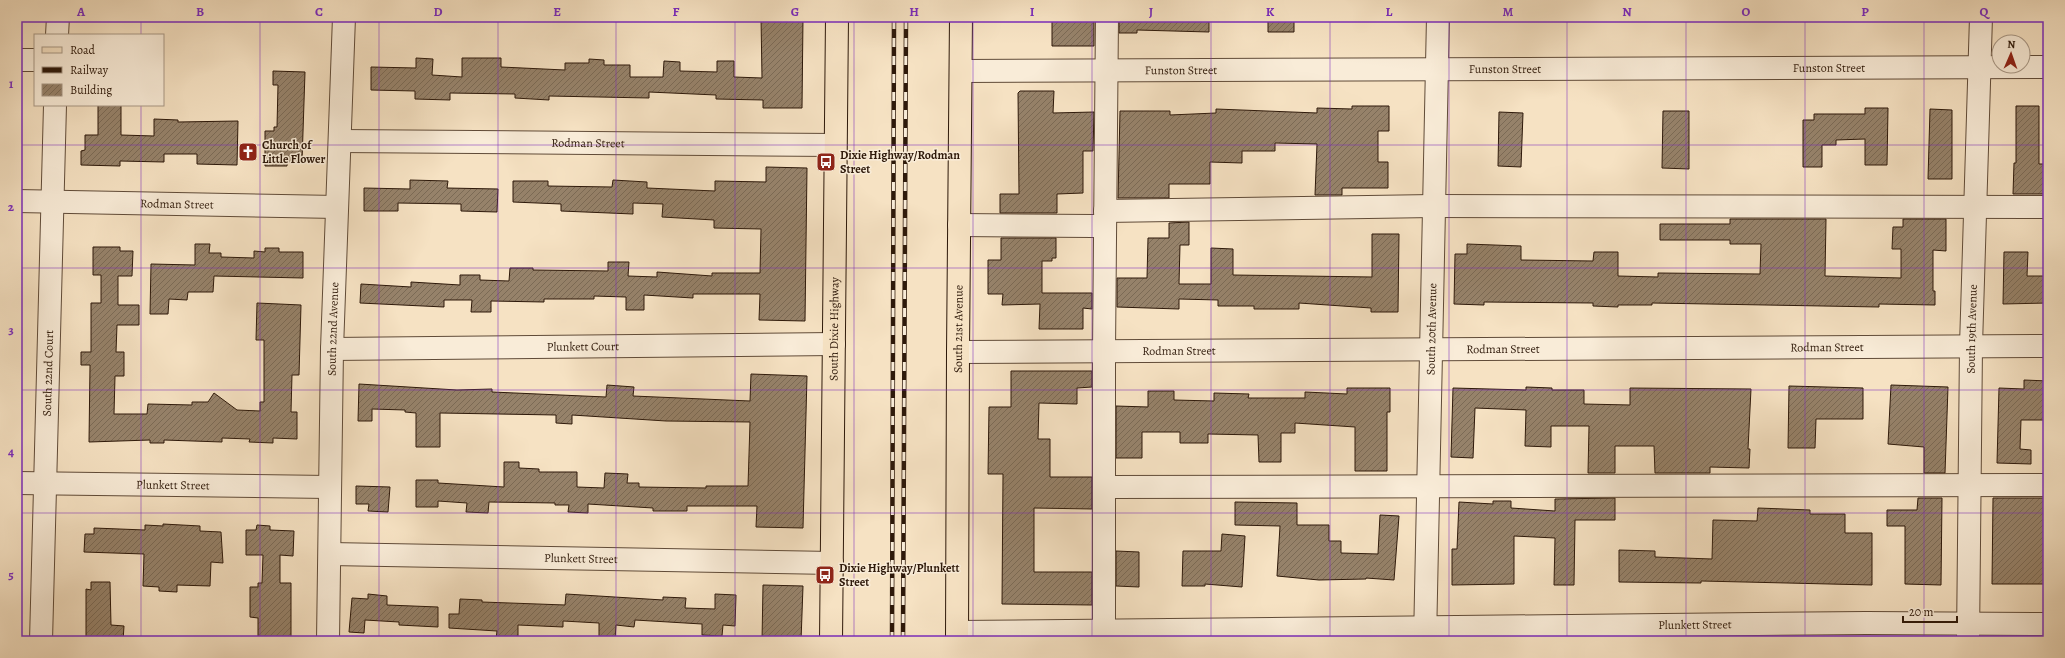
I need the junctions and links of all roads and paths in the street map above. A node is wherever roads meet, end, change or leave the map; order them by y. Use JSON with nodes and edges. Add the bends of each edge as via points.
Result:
{"nodes":[{"id":1,"x":58,"y":17,"type":"edge"},
{"id":2,"x":344,"y":17,"type":"edge"},
{"id":3,"x":837,"y":17,"type":"edge"},
{"id":4,"x":962,"y":17,"type":"edge"},
{"id":5,"x":1107,"y":17,"type":"edge"},
{"id":6,"x":1438,"y":17,"type":"edge"},
{"id":7,"x":1981,"y":17,"type":"edge"},
{"id":8,"x":57,"y":34,"type":"edge"},
{"id":9,"x":17,"y":60,"type":"edge"},
{"id":10,"x":34,"y":60,"type":"edge"},
{"id":11,"x":1980,"y":67,"type":"junction"},
{"id":12,"x":2048,"y":67,"type":"edge"},
{"id":13,"x":1437,"y":69,"type":"junction"},
{"id":14,"x":1107,"y":70,"type":"junction"},
{"id":15,"x":961,"y":71,"type":"junction"},
{"id":16,"x":55,"y":106,"type":"edge"},
{"id":17,"x":340,"y":141,"type":"junction"},
{"id":18,"x":835,"y":145,"type":"junction"},
{"id":19,"x":17,"y":200,"type":"edge"},
{"id":20,"x":53,"y":200,"type":"junction"},
{"id":21,"x":1433,"y":206,"type":"junction"},
{"id":22,"x":337,"y":207,"type":"junction"},
{"id":23,"x":1975,"y":207,"type":"junction"},
{"id":24,"x":2048,"y":207,"type":"edge"},
{"id":25,"x":1100,"y":219,"type":"junction"},
{"id":26,"x":959,"y":225,"type":"junction"},
{"id":27,"x":834,"y":344,"type":"junction"},
{"id":28,"x":1971,"y":346,"type":"junction"},
{"id":29,"x":2048,"y":346,"type":"edge"},
{"id":30,"x":332,"y":349,"type":"junction"},
{"id":31,"x":1430,"y":349,"type":"junction"},
{"id":32,"x":1104,"y":351,"type":"junction"},
{"id":33,"x":958,"y":352,"type":"junction"},
{"id":34,"x":17,"y":483,"type":"edge"},
{"id":35,"x":45,"y":483,"type":"junction"},
{"id":36,"x":2048,"y":485,"type":"edge"},
{"id":37,"x":1969,"y":486,"type":"junction"},
{"id":38,"x":329,"y":487,"type":"junction"},
{"id":39,"x":1104,"y":487,"type":"junction"},
{"id":40,"x":1428,"y":488,"type":"junction"},
{"id":41,"x":330,"y":554,"type":"junction"},
{"id":42,"x":832,"y":563,"type":"junction"},
{"id":43,"x":2048,"y":624,"type":"edge"},
{"id":44,"x":1104,"y":632,"type":"junction"},
{"id":45,"x":1865,"y":632,"type":"edge"},
{"id":46,"x":1968,"y":633,"type":"edge"},
{"id":47,"x":1425,"y":634,"type":"edge"},
{"id":48,"x":1280,"y":635,"type":"edge"},
{"id":49,"x":1127,"y":636,"type":"edge"},
{"id":50,"x":958,"y":637,"type":"edge"},
{"id":51,"x":41,"y":641,"type":"edge"},
{"id":52,"x":328,"y":641,"type":"edge"},
{"id":53,"x":831,"y":641,"type":"edge"}],
"edges":[{"from":1,"to":8,"type":"street"},
{"from":2,"to":17,"type":"street","name":"South 22nd Avenue"},
{"from":3,"to":18,"type":"main road","name":"South Dixie Highway"},
{"from":4,"to":15,"type":"main road","name":"South 21st Avenue"},
{"from":5,"to":14,"type":"street"},
{"from":6,"to":13,"type":"street","name":"South 20th Avenue"},
{"from":7,"to":11,"type":"street","name":"South 19th Avenue"},
{"from":9,"to":10,"type":"street"},
{"from":11,"to":12,"type":"street","name":"Funston Street"},
{"from":11,"to":13,"type":"street","name":"Funston Street"},
{"from":11,"to":23,"type":"street","name":"South 19th Avenue"},
{"from":13,"to":14,"type":"street","name":"Funston Street"},
{"from":13,"to":21,"type":"street","name":"South 20th Avenue"},
{"from":14,"to":15,"type":"street","name":"Funston Street"},
{"from":14,"to":25,"type":"street"},
{"from":15,"to":26,"type":"main road","name":"South 21st Avenue"},
{"from":16,"to":20,"type":"street","name":"South 22nd Court"},
{"from":17,"to":18,"type":"street","name":"Rodman Street"},
{"from":17,"to":22,"type":"street","name":"South 22nd Avenue"},
{"from":18,"to":27,"type":"main road","name":"South Dixie Highway"},
{"from":19,"to":20,"type":"street","name":"Rodman Street"},
{"from":20,"to":22,"type":"street","name":"Rodman Street"},
{"from":20,"to":35,"type":"street","name":"South 22nd Court"},
{"from":21,"to":23,"type":"street"},
{"from":21,"to":25,"type":"street"},
{"from":21,"to":31,"type":"street","name":"South 20th Avenue"},
{"from":22,"to":30,"type":"street","name":"South 22nd Avenue"},
{"from":23,"to":24,"type":"street"},
{"from":23,"to":28,"type":"street","name":"South 19th Avenue"},
{"from":25,"to":26,"type":"street"},
{"from":25,"to":32,"type":"street"},
{"from":26,"to":33,"type":"main road","name":"South 21st Avenue"},
{"from":27,"to":30,"type":"street","name":"Plunkett Court"},
{"from":27,"to":42,"type":"main road","name":"South Dixie Highway"},
{"from":28,"to":29,"type":"street","name":"Rodman Street"},
{"from":28,"to":31,"type":"street","name":"Rodman Street"},
{"from":28,"to":37,"type":"street","name":"South 19th Avenue"},
{"from":30,"to":38,"type":"street","name":"South 22nd Avenue"},
{"from":31,"to":32,"type":"street","name":"Rodman Street"},
{"from":31,"to":40,"type":"street","name":"South 20th Avenue"},
{"from":32,"to":33,"type":"street","name":"Rodman Street"},
{"from":32,"to":39,"type":"street"},
{"from":33,"to":50,"type":"main road","name":"South 21st Avenue"},
{"from":34,"to":35,"type":"street","name":"Plunkett Street"},
{"from":35,"to":38,"type":"street","name":"Plunkett Street"},
{"from":35,"to":51,"type":"street","name":"South 22nd Court"},
{"from":36,"to":37,"type":"street"},
{"from":37,"to":40,"type":"street"},
{"from":37,"to":46,"type":"street","name":"South 19th Avenue"},
{"from":38,"to":41,"type":"street","name":"South 22nd Avenue"},
{"from":39,"to":40,"type":"street"},
{"from":39,"to":44,"type":"street"},
{"from":40,"to":47,"type":"street","name":"South 20th Avenue"},
{"from":41,"to":42,"type":"street","name":"Plunkett Street"},
{"from":41,"to":52,"type":"street","name":"South 22nd Avenue"},
{"from":42,"to":53,"type":"main road","name":"South Dixie Highway"},
{"from":43,"to":46,"type":"street","name":"Plunkett Street"},
{"from":44,"to":49,"type":"street","name":"Plunkett Street"},
{"from":44,"to":50,"type":"street","name":"Plunkett Street"},
{"from":45,"to":46,"type":"street","name":"Plunkett Street"},
{"from":45,"to":47,"type":"street","name":"Plunkett Street"},
{"from":47,"to":48,"type":"street","name":"Plunkett Street"},
{"from":48,"to":49,"type":"street","name":"Plunkett Street"}]}
